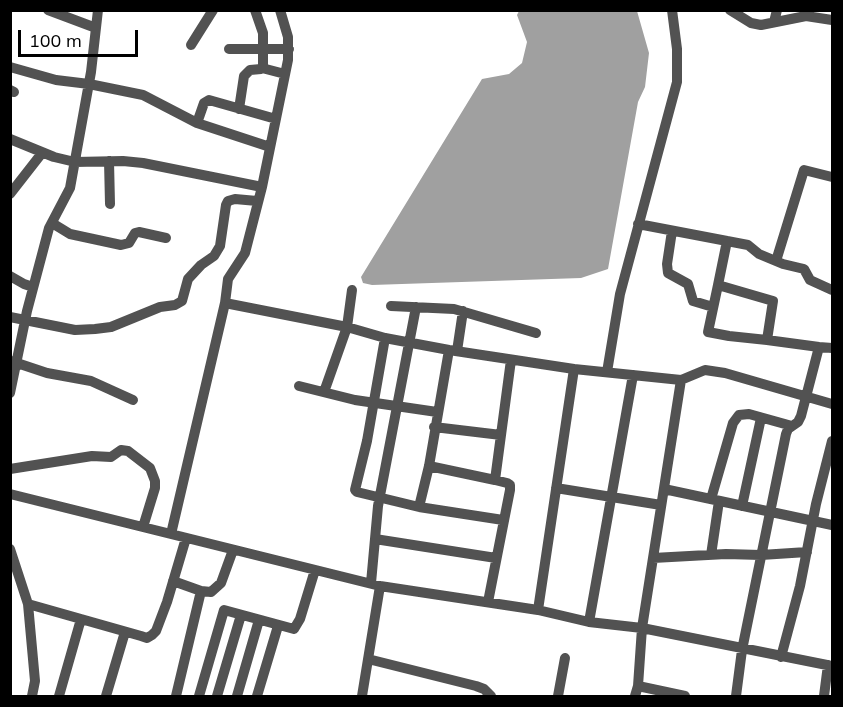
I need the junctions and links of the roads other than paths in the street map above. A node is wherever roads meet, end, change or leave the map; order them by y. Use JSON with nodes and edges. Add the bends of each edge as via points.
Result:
{"nodes":[{"id":1,"x":48,"y":10,"type":"edge"},
{"id":2,"x":98,"y":10,"type":"edge"},
{"id":3,"x":213,"y":10,"type":"edge"},
{"id":4,"x":255,"y":10,"type":"edge"},
{"id":5,"x":280,"y":10,"type":"edge"},
{"id":6,"x":672,"y":10,"type":"edge"},
{"id":7,"x":730,"y":10,"type":"edge"},
{"id":8,"x":777,"y":10,"type":"edge"},
{"id":9,"x":810,"y":14,"type":"edge"},
{"id":10,"x":832,"y":20,"type":"edge"},
{"id":11,"x":774,"y":22,"type":"junction"},
{"id":12,"x":96,"y":28,"type":"junction"},
{"id":13,"x":191,"y":45,"type":"dead end"},
{"id":14,"x":229,"y":49,"type":"dead end"},
{"id":15,"x":264,"y":49,"type":"junction"},
{"id":16,"x":289,"y":49,"type":"junction"},
{"id":17,"x":10,"y":67,"type":"edge"},
{"id":18,"x":262,"y":68,"type":"junction"},
{"id":19,"x":285,"y":74,"type":"junction"},
{"id":20,"x":89,"y":84,"type":"junction"},
{"id":21,"x":239,"y":109,"type":"junction"},
{"id":22,"x":276,"y":119,"type":"junction"},
{"id":23,"x":197,"y":123,"type":"junction"},
{"id":24,"x":10,"y":139,"type":"edge"},
{"id":25,"x":270,"y":147,"type":"junction"},
{"id":26,"x":42,"y":153,"type":"junction"},
{"id":27,"x":110,"y":161,"type":"junction"},
{"id":28,"x":75,"y":162,"type":"junction"},
{"id":29,"x":832,"y":177,"type":"edge"},
{"id":30,"x":262,"y":187,"type":"junction"},
{"id":31,"x":10,"y":194,"type":"edge"},
{"id":32,"x":257,"y":201,"type":"junction"},
{"id":33,"x":110,"y":204,"type":"dead end"},
{"id":34,"x":52,"y":223,"type":"junction"},
{"id":35,"x":639,"y":224,"type":"junction"},
{"id":36,"x":672,"y":231,"type":"junction"},
{"id":37,"x":166,"y":238,"type":"dead end"},
{"id":38,"x":727,"y":241,"type":"junction"},
{"id":39,"x":776,"y":261,"type":"junction"},
{"id":40,"x":10,"y":276,"type":"edge"},
{"id":41,"x":718,"y":285,"type":"junction"},
{"id":42,"x":33,"y":287,"type":"junction"},
{"id":43,"x":352,"y":290,"type":"dead end"},
{"id":44,"x":832,"y":290,"type":"edge"},
{"id":45,"x":225,"y":303,"type":"junction"},
{"id":46,"x":391,"y":306,"type":"dead end"},
{"id":47,"x":416,"y":307,"type":"junction"},
{"id":48,"x":713,"y":308,"type":"junction"},
{"id":49,"x":463,"y":311,"type":"junction"},
{"id":50,"x":10,"y":316,"type":"edge"},
{"id":51,"x":26,"y":319,"type":"junction"},
{"id":52,"x":347,"y":327,"type":"junction"},
{"id":53,"x":536,"y":333,"type":"dead end"},
{"id":54,"x":385,"y":338,"type":"junction"},
{"id":55,"x":767,"y":340,"type":"junction"},
{"id":56,"x":410,"y":341,"type":"junction"},
{"id":57,"x":819,"y":346,"type":"junction"},
{"id":58,"x":832,"y":348,"type":"edge"},
{"id":59,"x":453,"y":351,"type":"junction"},
{"id":60,"x":511,"y":360,"type":"junction"},
{"id":61,"x":14,"y":362,"type":"edge"},
{"id":62,"x":574,"y":369,"type":"junction"},
{"id":63,"x":607,"y":372,"type":"junction"},
{"id":64,"x":633,"y":375,"type":"junction"},
{"id":65,"x":681,"y":380,"type":"junction"},
{"id":66,"x":299,"y":386,"type":"dead end"},
{"id":67,"x":324,"y":392,"type":"junction"},
{"id":68,"x":10,"y":393,"type":"edge"},
{"id":69,"x":806,"y":398,"type":"junction"},
{"id":70,"x":133,"y":400,"type":"dead end"},
{"id":71,"x":374,"y":403,"type":"junction"},
{"id":72,"x":832,"y":404,"type":"edge"},
{"id":73,"x":397,"y":405,"type":"junction"},
{"id":74,"x":437,"y":412,"type":"junction"},
{"id":75,"x":761,"y":418,"type":"junction"},
{"id":76,"x":792,"y":426,"type":"junction"},
{"id":77,"x":434,"y":427,"type":"junction"},
{"id":78,"x":501,"y":435,"type":"junction"},
{"id":79,"x":832,"y":441,"type":"edge"},
{"id":80,"x":429,"y":466,"type":"junction"},
{"id":81,"x":10,"y":469,"type":"edge"},
{"id":82,"x":828,"y":477,"type":"edge"},
{"id":83,"x":495,"y":480,"type":"junction"},
{"id":84,"x":556,"y":488,"type":"junction"},
{"id":85,"x":664,"y":489,"type":"junction"},
{"id":86,"x":10,"y":494,"type":"edge"},
{"id":87,"x":611,"y":497,"type":"junction"},
{"id":88,"x":381,"y":498,"type":"junction"},
{"id":89,"x":715,"y":500,"type":"junction"},
{"id":90,"x":661,"y":505,"type":"junction"},
{"id":91,"x":742,"y":506,"type":"junction"},
{"id":92,"x":419,"y":507,"type":"junction"},
{"id":93,"x":770,"y":512,"type":"junction"},
{"id":94,"x":504,"y":520,"type":"junction"},
{"id":95,"x":813,"y":521,"type":"junction"},
{"id":96,"x":832,"y":525,"type":"edge"},
{"id":97,"x":143,"y":527,"type":"junction"},
{"id":98,"x":171,"y":534,"type":"junction"},
{"id":99,"x":186,"y":538,"type":"junction"},
{"id":100,"x":375,"y":539,"type":"junction"},
{"id":101,"x":10,"y":549,"type":"edge"},
{"id":102,"x":233,"y":550,"type":"junction"},
{"id":103,"x":807,"y":552,"type":"junction"},
{"id":104,"x":711,"y":555,"type":"junction"},
{"id":105,"x":761,"y":555,"type":"junction"},
{"id":106,"x":496,"y":558,"type":"junction"},
{"id":107,"x":653,"y":558,"type":"junction"},
{"id":108,"x":315,"y":570,"type":"junction"},
{"id":109,"x":173,"y":581,"type":"junction"},
{"id":110,"x":376,"y":585,"type":"junction"},
{"id":111,"x":201,"y":591,"type":"junction"},
{"id":112,"x":488,"y":602,"type":"junction"},
{"id":113,"x":28,"y":604,"type":"junction"},
{"id":114,"x":538,"y":610,"type":"junction"},
{"id":115,"x":241,"y":615,"type":"junction"},
{"id":116,"x":81,"y":619,"type":"junction"},
{"id":117,"x":259,"y":620,"type":"junction"},
{"id":118,"x":589,"y":622,"type":"junction"},
{"id":119,"x":278,"y":626,"type":"junction"},
{"id":120,"x":642,"y":628,"type":"junction"},
{"id":121,"x":125,"y":632,"type":"junction"},
{"id":122,"x":742,"y":650,"type":"junction"},
{"id":123,"x":781,"y":657,"type":"junction"},
{"id":124,"x":564,"y":658,"type":"dead end"},
{"id":125,"x":368,"y":659,"type":"junction"},
{"id":126,"x":830,"y":666,"type":"edge"},
{"id":127,"x":637,"y":691,"type":"edge"},
{"id":128,"x":32,"y":696,"type":"edge"},
{"id":129,"x":59,"y":696,"type":"edge"},
{"id":130,"x":106,"y":696,"type":"edge"},
{"id":131,"x":176,"y":696,"type":"edge"},
{"id":132,"x":199,"y":696,"type":"edge"},
{"id":133,"x":217,"y":696,"type":"edge"},
{"id":134,"x":237,"y":696,"type":"edge"},
{"id":135,"x":257,"y":696,"type":"edge"},
{"id":136,"x":362,"y":696,"type":"edge"},
{"id":137,"x":491,"y":696,"type":"edge"},
{"id":138,"x":558,"y":696,"type":"edge"},
{"id":139,"x":685,"y":696,"type":"edge"},
{"id":140,"x":736,"y":696,"type":"edge"},
{"id":141,"x":824,"y":696,"type":"edge"}],
"edges":[{"from":1,"to":12,"type":"street"},
{"from":2,"to":12,"type":"street"},
{"from":3,"to":13,"type":"street"},
{"from":4,"to":15,"type":"street"},
{"from":5,"to":16,"type":"street"},
{"from":6,"to":35,"type":"street","via":[[677,82]]},
{"from":7,"to":11,"type":"street","via":[[758,25]]},
{"from":8,"to":11,"type":"street"},
{"from":9,"to":10,"type":"street"},
{"from":9,"to":11,"type":"street"},
{"from":12,"to":20,"type":"street"},
{"from":14,"to":15,"type":"street"},
{"from":15,"to":16,"type":"street"},
{"from":15,"to":18,"type":"street"},
{"from":16,"to":19,"type":"street"},
{"from":17,"to":20,"type":"street","via":[[56,80]]},
{"from":18,"to":19,"type":"street"},
{"from":18,"to":21,"type":"street","via":[[250,70],[244,76]]},
{"from":19,"to":22,"type":"street"},
{"from":20,"to":23,"type":"street","via":[[143,95]]},
{"from":20,"to":28,"type":"street"},
{"from":21,"to":22,"type":"street"},
{"from":21,"to":23,"type":"street","via":[[206,101]]},
{"from":22,"to":25,"type":"street"},
{"from":23,"to":25,"type":"street"},
{"from":24,"to":26,"type":"street"},
{"from":25,"to":30,"type":"street"},
{"from":26,"to":28,"type":"street"},
{"from":26,"to":31,"type":"street"},
{"from":27,"to":28,"type":"street"},
{"from":27,"to":30,"type":"street","via":[[143,163]]},
{"from":27,"to":33,"type":"street"},
{"from":28,"to":34,"type":"street","via":[[70,188]]},
{"from":29,"to":39,"type":"street","via":[[804,170]]},
{"from":30,"to":32,"type":"street"},
{"from":32,"to":45,"type":"street","via":[[245,253],[230,274]]},
{"from":32,"to":51,"type":"street","via":[[228,201],[220,246],[188,279],[179,303],[95,329],[75,330]]},
{"from":34,"to":37,"type":"street","via":[[70,234],[121,245],[129,243],[139,232]]},
{"from":34,"to":42,"type":"street"},
{"from":35,"to":36,"type":"street"},
{"from":35,"to":63,"type":"street","via":[[620,294]]},
{"from":36,"to":38,"type":"street"},
{"from":36,"to":48,"type":"street","via":[[668,273],[688,284],[693,301]]},
{"from":38,"to":39,"type":"street","via":[[748,245]]},
{"from":38,"to":41,"type":"street"},
{"from":39,"to":44,"type":"street","via":[[804,268],[810,280]]},
{"from":40,"to":42,"type":"street"},
{"from":41,"to":48,"type":"street"},
{"from":41,"to":55,"type":"street","via":[[773,300]]},
{"from":42,"to":51,"type":"street"},
{"from":43,"to":52,"type":"street"},
{"from":45,"to":52,"type":"street"},
{"from":45,"to":98,"type":"street"},
{"from":46,"to":47,"type":"street"},
{"from":47,"to":49,"type":"street"},
{"from":47,"to":56,"type":"street"},
{"from":48,"to":55,"type":"street","via":[[708,332]]},
{"from":49,"to":53,"type":"street"},
{"from":49,"to":59,"type":"street"},
{"from":50,"to":51,"type":"street"},
{"from":51,"to":61,"type":"street"},
{"from":52,"to":54,"type":"street"},
{"from":52,"to":67,"type":"street"},
{"from":54,"to":56,"type":"street"},
{"from":54,"to":71,"type":"street"},
{"from":55,"to":57,"type":"street"},
{"from":56,"to":59,"type":"street"},
{"from":56,"to":73,"type":"street"},
{"from":57,"to":58,"type":"street"},
{"from":57,"to":69,"type":"street"},
{"from":59,"to":60,"type":"street"},
{"from":59,"to":74,"type":"street"},
{"from":60,"to":62,"type":"street"},
{"from":60,"to":78,"type":"street"},
{"from":61,"to":68,"type":"street"},
{"from":61,"to":70,"type":"street","via":[[91,381]]},
{"from":62,"to":63,"type":"street"},
{"from":62,"to":84,"type":"street"},
{"from":63,"to":64,"type":"street"},
{"from":64,"to":65,"type":"street"},
{"from":64,"to":87,"type":"street"},
{"from":65,"to":69,"type":"street","via":[[705,370],[725,372]]},
{"from":65,"to":85,"type":"street"},
{"from":66,"to":67,"type":"street"},
{"from":67,"to":71,"type":"street"},
{"from":69,"to":72,"type":"street"},
{"from":69,"to":76,"type":"street","via":[[801,416]]},
{"from":71,"to":73,"type":"street"},
{"from":71,"to":88,"type":"street","via":[[355,490]]},
{"from":73,"to":74,"type":"street"},
{"from":73,"to":88,"type":"street"},
{"from":74,"to":77,"type":"street"},
{"from":75,"to":76,"type":"street"},
{"from":75,"to":89,"type":"street","via":[[743,413],[736,418]]},
{"from":75,"to":91,"type":"street"},
{"from":76,"to":93,"type":"street","via":[[786,434]]},
{"from":77,"to":78,"type":"street"},
{"from":77,"to":80,"type":"street"},
{"from":78,"to":83,"type":"street"},
{"from":79,"to":82,"type":"street"},
{"from":80,"to":83,"type":"street"},
{"from":80,"to":92,"type":"street"},
{"from":81,"to":97,"type":"street","via":[[111,457],[121,450],[128,451],[150,468],[155,481]]},
{"from":82,"to":95,"type":"street"},
{"from":83,"to":94,"type":"street","via":[[510,485]]},
{"from":84,"to":87,"type":"street"},
{"from":84,"to":114,"type":"street"},
{"from":85,"to":89,"type":"street"},
{"from":85,"to":90,"type":"street"},
{"from":86,"to":97,"type":"street"},
{"from":87,"to":90,"type":"street"},
{"from":87,"to":118,"type":"street"},
{"from":88,"to":92,"type":"street"},
{"from":88,"to":100,"type":"street"},
{"from":89,"to":91,"type":"street"},
{"from":89,"to":104,"type":"street"},
{"from":90,"to":107,"type":"street"},
{"from":91,"to":93,"type":"street"},
{"from":92,"to":94,"type":"street"},
{"from":93,"to":95,"type":"street"},
{"from":93,"to":105,"type":"street"},
{"from":94,"to":106,"type":"street"},
{"from":95,"to":96,"type":"street"},
{"from":95,"to":103,"type":"street"},
{"from":97,"to":98,"type":"street"},
{"from":98,"to":99,"type":"street"},
{"from":99,"to":102,"type":"street"},
{"from":99,"to":109,"type":"street"},
{"from":100,"to":106,"type":"street"},
{"from":100,"to":110,"type":"street"},
{"from":101,"to":113,"type":"street"},
{"from":102,"to":108,"type":"street"},
{"from":102,"to":111,"type":"street","via":[[221,583],[211,592]]},
{"from":103,"to":105,"type":"street"},
{"from":103,"to":123,"type":"street"},
{"from":104,"to":105,"type":"street"},
{"from":104,"to":107,"type":"street"},
{"from":105,"to":122,"type":"street"},
{"from":106,"to":112,"type":"street"},
{"from":107,"to":120,"type":"street"},
{"from":108,"to":110,"type":"street"},
{"from":108,"to":119,"type":"street","via":[[297,626]]},
{"from":109,"to":111,"type":"street"},
{"from":109,"to":121,"type":"street","via":[[152,635],[147,638]]},
{"from":110,"to":112,"type":"street"},
{"from":110,"to":125,"type":"street"},
{"from":111,"to":131,"type":"street"},
{"from":112,"to":114,"type":"street"},
{"from":113,"to":116,"type":"street"},
{"from":113,"to":128,"type":"street","via":[[35,681]]},
{"from":114,"to":118,"type":"street"},
{"from":115,"to":117,"type":"street"},
{"from":115,"to":132,"type":"street","via":[[228,609],[222,613]]},
{"from":115,"to":133,"type":"street"},
{"from":116,"to":121,"type":"street"},
{"from":116,"to":129,"type":"street"},
{"from":117,"to":119,"type":"street"},
{"from":117,"to":134,"type":"street"},
{"from":118,"to":120,"type":"street"},
{"from":119,"to":135,"type":"street"},
{"from":120,"to":122,"type":"street"},
{"from":120,"to":127,"type":"street"},
{"from":121,"to":130,"type":"street"},
{"from":122,"to":123,"type":"street"},
{"from":122,"to":140,"type":"street"},
{"from":123,"to":126,"type":"street"},
{"from":124,"to":138,"type":"street"},
{"from":125,"to":136,"type":"street"},
{"from":125,"to":137,"type":"street","via":[[476,686]]},
{"from":126,"to":141,"type":"street"},
{"from":127,"to":139,"type":"street"}]}
